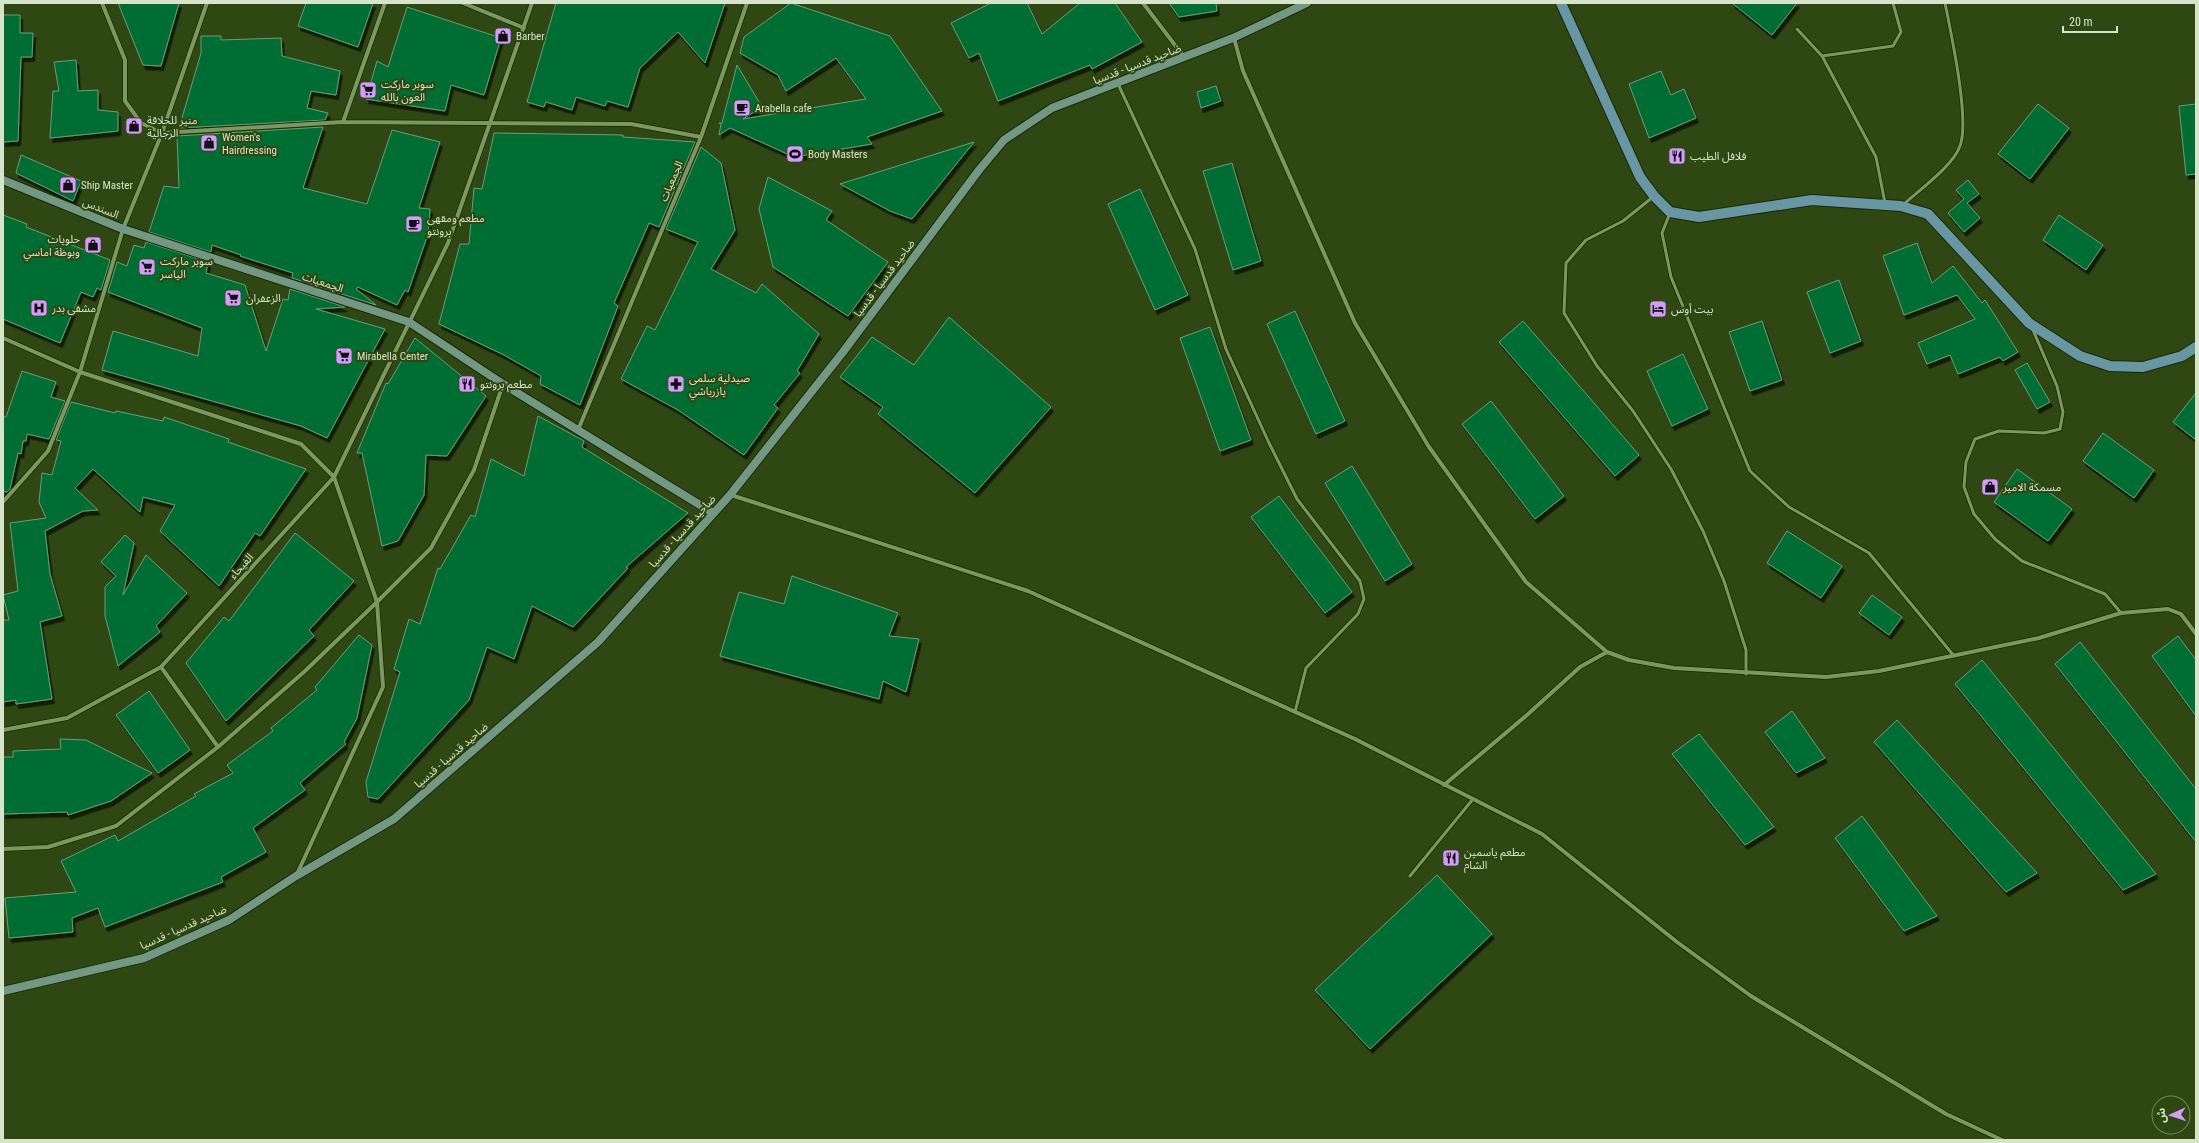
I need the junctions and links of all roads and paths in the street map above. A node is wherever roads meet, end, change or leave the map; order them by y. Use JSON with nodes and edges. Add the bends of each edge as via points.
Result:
{"nodes":[{"id":1,"x":102,"y":3,"type":"edge"},
{"id":2,"x":207,"y":3,"type":"edge"},
{"id":3,"x":385,"y":3,"type":"edge"},
{"id":4,"x":464,"y":3,"type":"edge"},
{"id":5,"x":532,"y":3,"type":"edge"},
{"id":6,"x":747,"y":3,"type":"edge"},
{"id":7,"x":1143,"y":3,"type":"edge"},
{"id":8,"x":1307,"y":3,"type":"edge"},
{"id":9,"x":1561,"y":3,"type":"edge"},
{"id":10,"x":1893,"y":3,"type":"edge"},
{"id":11,"x":1945,"y":3,"type":"edge"},
{"id":12,"x":524,"y":28,"type":"junction"},
{"id":13,"x":1796,"y":29,"type":"dead end"},
{"id":14,"x":1234,"y":38,"type":"junction"},
{"id":15,"x":1822,"y":56,"type":"junction"},
{"id":16,"x":1184,"y":58,"type":"junction"},
{"id":17,"x":1118,"y":84,"type":"junction"},
{"id":18,"x":342,"y":122,"type":"junction"},
{"id":19,"x":490,"y":123,"type":"junction"},
{"id":20,"x":162,"y":134,"type":"junction"},
{"id":21,"x":701,"y":137,"type":"junction"},
{"id":22,"x":3,"y":180,"type":"edge"},
{"id":23,"x":1654,"y":196,"type":"junction"},
{"id":24,"x":1885,"y":205,"type":"junction"},
{"id":25,"x":1901,"y":206,"type":"junction"},
{"id":26,"x":1670,"y":212,"type":"junction"},
{"id":27,"x":123,"y":229,"type":"junction"},
{"id":28,"x":409,"y":322,"type":"junction"},
{"id":29,"x":2030,"y":323,"type":"junction"},
{"id":30,"x":3,"y":338,"type":"edge"},
{"id":31,"x":2196,"y":347,"type":"edge"},
{"id":32,"x":80,"y":372,"type":"junction"},
{"id":33,"x":503,"y":384,"type":"junction"},
{"id":34,"x":578,"y":430,"type":"junction"},
{"id":35,"x":334,"y":477,"type":"junction"},
{"id":36,"x":730,"y":495,"type":"junction"},
{"id":37,"x":3,"y":502,"type":"edge"},
{"id":38,"x":713,"y":513,"type":"junction"},
{"id":39,"x":377,"y":602,"type":"junction"},
{"id":40,"x":2121,"y":613,"type":"junction"},
{"id":41,"x":2196,"y":634,"type":"edge"},
{"id":42,"x":1607,"y":652,"type":"junction"},
{"id":43,"x":1954,"y":656,"type":"junction"},
{"id":44,"x":161,"y":667,"type":"junction"},
{"id":45,"x":1746,"y":674,"type":"junction"},
{"id":46,"x":1295,"y":712,"type":"junction"},
{"id":47,"x":3,"y":730,"type":"edge"},
{"id":48,"x":218,"y":747,"type":"junction"},
{"id":49,"x":1444,"y":785,"type":"junction"},
{"id":50,"x":1473,"y":799,"type":"junction"},
{"id":51,"x":3,"y":849,"type":"edge"},
{"id":52,"x":296,"y":876,"type":"junction"},
{"id":53,"x":1410,"y":876,"type":"dead end"},
{"id":54,"x":3,"y":991,"type":"edge"},
{"id":55,"x":2002,"y":1140,"type":"edge"}],
"edges":[{"from":1,"to":20,"type":"street","via":[[125,60],[125,101],[141,123]]},
{"from":2,"to":20,"type":"street"},
{"from":3,"to":18,"type":"street"},
{"from":4,"to":12,"type":"street"},
{"from":5,"to":12,"type":"street"},
{"from":6,"to":21,"type":"street","name":"الجمعيات"},
{"from":7,"to":16,"type":"street"},
{"from":8,"to":14,"type":"main road","name":"ضاحيد قدسيا - قدسيا"},
{"from":9,"to":23,"type":"main road","via":[[1640,177]]},
{"from":10,"to":15,"type":"lane","via":[[1900,32],[1893,46]]},
{"from":11,"to":25,"type":"lane","via":[[1953,40],[1964,124],[1960,146],[1944,168]]},
{"from":12,"to":19,"type":"street"},
{"from":13,"to":15,"type":"lane"},
{"from":14,"to":16,"type":"main road","name":"ضاحيد قدسيا - قدسيا"},
{"from":14,"to":42,"type":"street","via":[[1243,71],[1355,323],[1429,447],[1526,582]]},
{"from":15,"to":24,"type":"lane","via":[[1876,157]]},
{"from":16,"to":17,"type":"main road","name":"ضاحيد قدسيا - قدسيا"},
{"from":17,"to":36,"type":"main road","name":"ضاحيد قدسيا - قدسيا","via":[[1052,108],[1004,140],[843,352]]},
{"from":17,"to":46,"type":"lane","via":[[1195,249],[1226,349],[1276,457],[1297,499],[1360,581],[1364,599],[1358,614],[1306,668]]},
{"from":18,"to":19,"type":"street"},
{"from":18,"to":20,"type":"street"},
{"from":19,"to":21,"type":"street","via":[[631,124]]},
{"from":19,"to":28,"type":"street","via":[[448,243]]},
{"from":20,"to":27,"type":"street"},
{"from":21,"to":34,"type":"street","name":"الجمعيات"},
{"from":22,"to":27,"type":"main road","name":"السندس"},
{"from":23,"to":26,"type":"main road"},
{"from":23,"to":45,"type":"lane","via":[[1623,221],[1586,240],[1566,264],[1564,313],[1597,366],[1633,411],[1671,469],[1703,531],[1724,581],[1746,650]]},
{"from":24,"to":25,"type":"main road"},
{"from":24,"to":26,"type":"main road","via":[[1812,200],[1699,217]]},
{"from":25,"to":29,"type":"main road","via":[[1928,214]]},
{"from":26,"to":43,"type":"lane","via":[[1662,234],[1670,277],[1750,470],[1789,508],[1869,554]]},
{"from":27,"to":28,"type":"main road","name":"الجمعيات"},
{"from":27,"to":32,"type":"street"},
{"from":28,"to":33,"type":"main road","name":"الجمعيات"},
{"from":28,"to":35,"type":"street","name":"الفيحاء"},
{"from":29,"to":31,"type":"main road","via":[[2080,356],[2110,366],[2143,367],[2182,356]]},
{"from":29,"to":40,"type":"lane","via":[[2057,386],[2063,412],[2060,429],[2044,433],[1999,431],[1975,439],[1966,462],[1964,487],[1974,514],[1995,539],[2022,560],[2105,594]]},
{"from":30,"to":32,"type":"street"},
{"from":32,"to":35,"type":"street","via":[[301,444]]},
{"from":32,"to":37,"type":"street","via":[[48,451]]},
{"from":33,"to":34,"type":"main road","name":"الجمعيات"},
{"from":33,"to":39,"type":"street","via":[[474,470],[431,548]]},
{"from":34,"to":38,"type":"main road","name":"الجمعيات"},
{"from":35,"to":39,"type":"street"},
{"from":35,"to":44,"type":"street","name":"الفيحاء"},
{"from":36,"to":38,"type":"main road","name":"ضاحيد قدسيا - قدسيا"},
{"from":36,"to":46,"type":"street","via":[[1028,591]]},
{"from":38,"to":52,"type":"main road","name":"ضاحيد قدسيا - قدسيا","via":[[592,648],[394,820]]},
{"from":39,"to":48,"type":"street","via":[[305,671]]},
{"from":39,"to":52,"type":"street","via":[[383,687]]},
{"from":40,"to":41,"type":"street","via":[[2168,609],[2181,614]]},
{"from":40,"to":43,"type":"street","via":[[2039,638]]},
{"from":42,"to":45,"type":"street","via":[[1629,660],[1674,668]]},
{"from":42,"to":49,"type":"street","via":[[1580,667],[1527,716]]},
{"from":43,"to":45,"type":"street","via":[[1879,671],[1826,677]]},
{"from":44,"to":47,"type":"street","name":"الفيحاء","via":[[68,718]]},
{"from":44,"to":48,"type":"street"},
{"from":46,"to":49,"type":"street","via":[[1355,739]]},
{"from":48,"to":51,"type":"street","via":[[116,826],[48,847]]},
{"from":49,"to":50,"type":"street"},
{"from":50,"to":53,"type":"lane"},
{"from":50,"to":55,"type":"street","via":[[1542,834],[1677,942],[1751,996],[1946,1114]]},
{"from":52,"to":54,"type":"main road","name":"ضاحيد قدسيا - قدسيا","via":[[229,920],[144,958]]}]}
